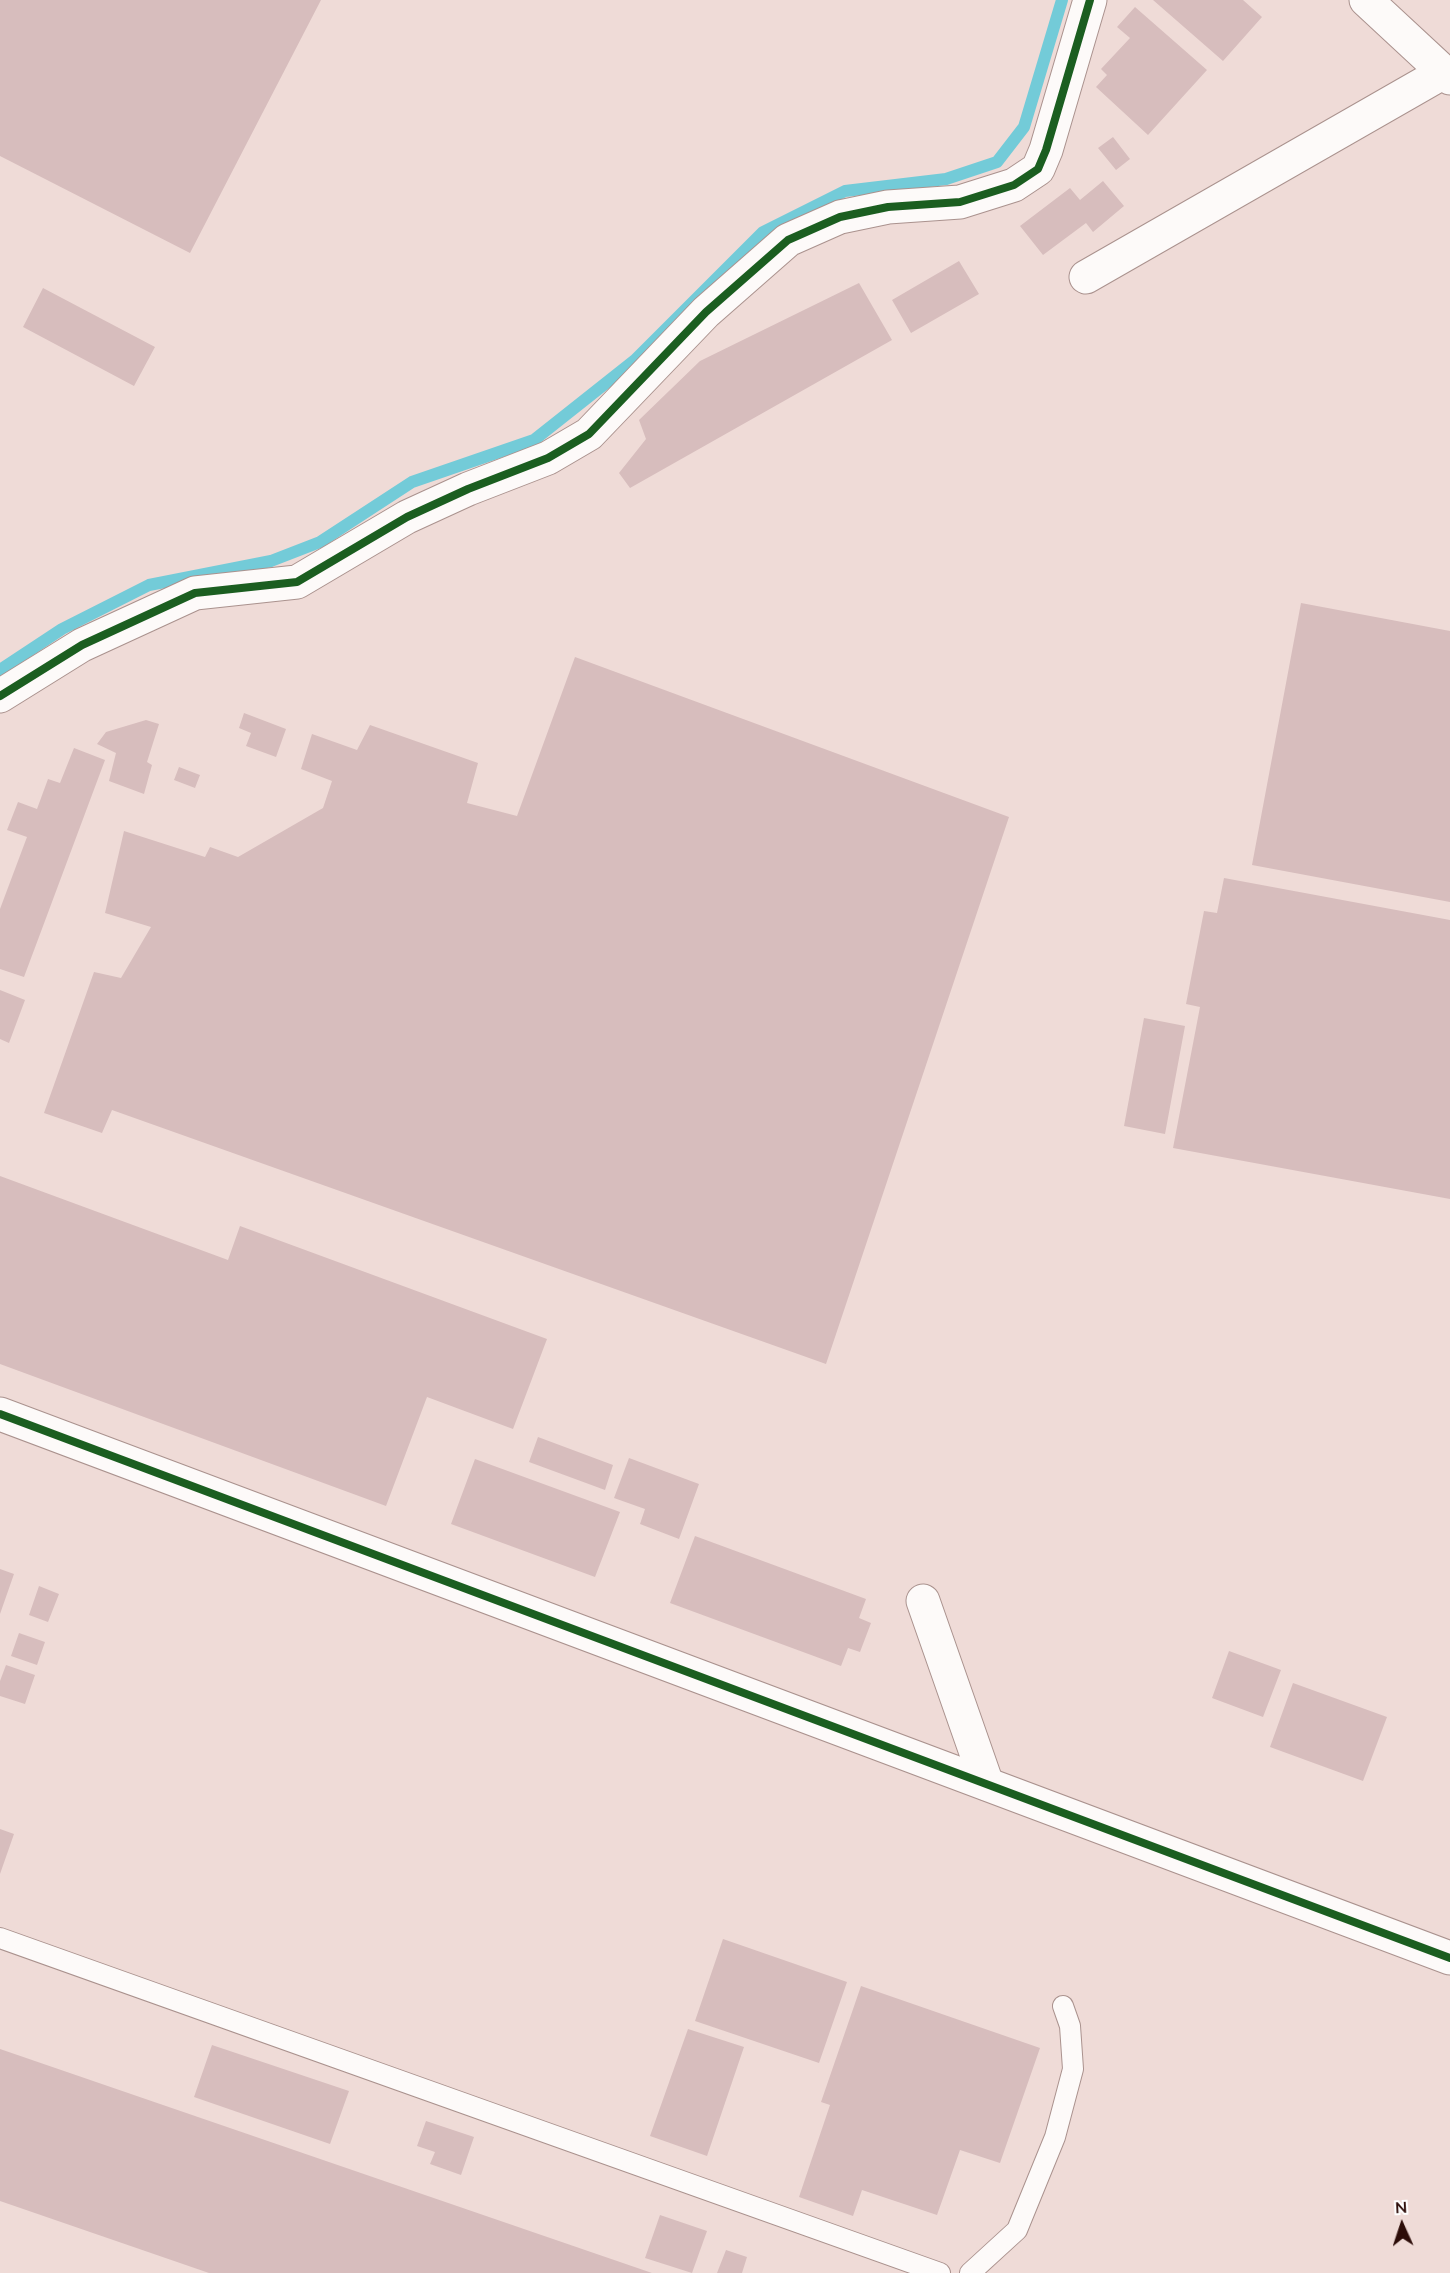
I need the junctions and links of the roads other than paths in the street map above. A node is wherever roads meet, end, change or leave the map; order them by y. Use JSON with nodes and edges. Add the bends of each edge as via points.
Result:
{"nodes":[{"id":1,"x":1090,"y":0,"type":"edge"},
{"id":2,"x":1366,"y":0,"type":"edge"},
{"id":3,"x":1447,"y":75,"type":"edge"},
{"id":4,"x":1086,"y":277,"type":"dead end"},
{"id":5,"x":0,"y":696,"type":"edge"},
{"id":6,"x":0,"y":1414,"type":"edge"},
{"id":7,"x":923,"y":1601,"type":"dead end"},
{"id":8,"x":987,"y":1784,"type":"junction"},
{"id":9,"x":0,"y":1938,"type":"edge"},
{"id":10,"x":1450,"y":1958,"type":"edge"},
{"id":11,"x":1062,"y":2006,"type":"dead end"},
{"id":12,"x":940,"y":2273,"type":"edge"},
{"id":13,"x":970,"y":2273,"type":"edge"}],
"edges":[{"from":1,"to":5,"type":"street","via":[[1046,150],[1038,169],[1014,185],[960,201],[888,207],[840,217],[788,240],[706,312],[589,434],[548,458],[407,517],[297,582],[195,592],[82,645]]},
{"from":2,"to":3,"type":"street"},
{"from":3,"to":4,"type":"street"},
{"from":6,"to":8,"type":"street"},
{"from":7,"to":8,"type":"street"},
{"from":8,"to":10,"type":"street"},
{"from":9,"to":12,"type":"lane"},
{"from":11,"to":13,"type":"lane","via":[[1070,2026],[1073,2069],[1055,2138],[1017,2230]]}]}
